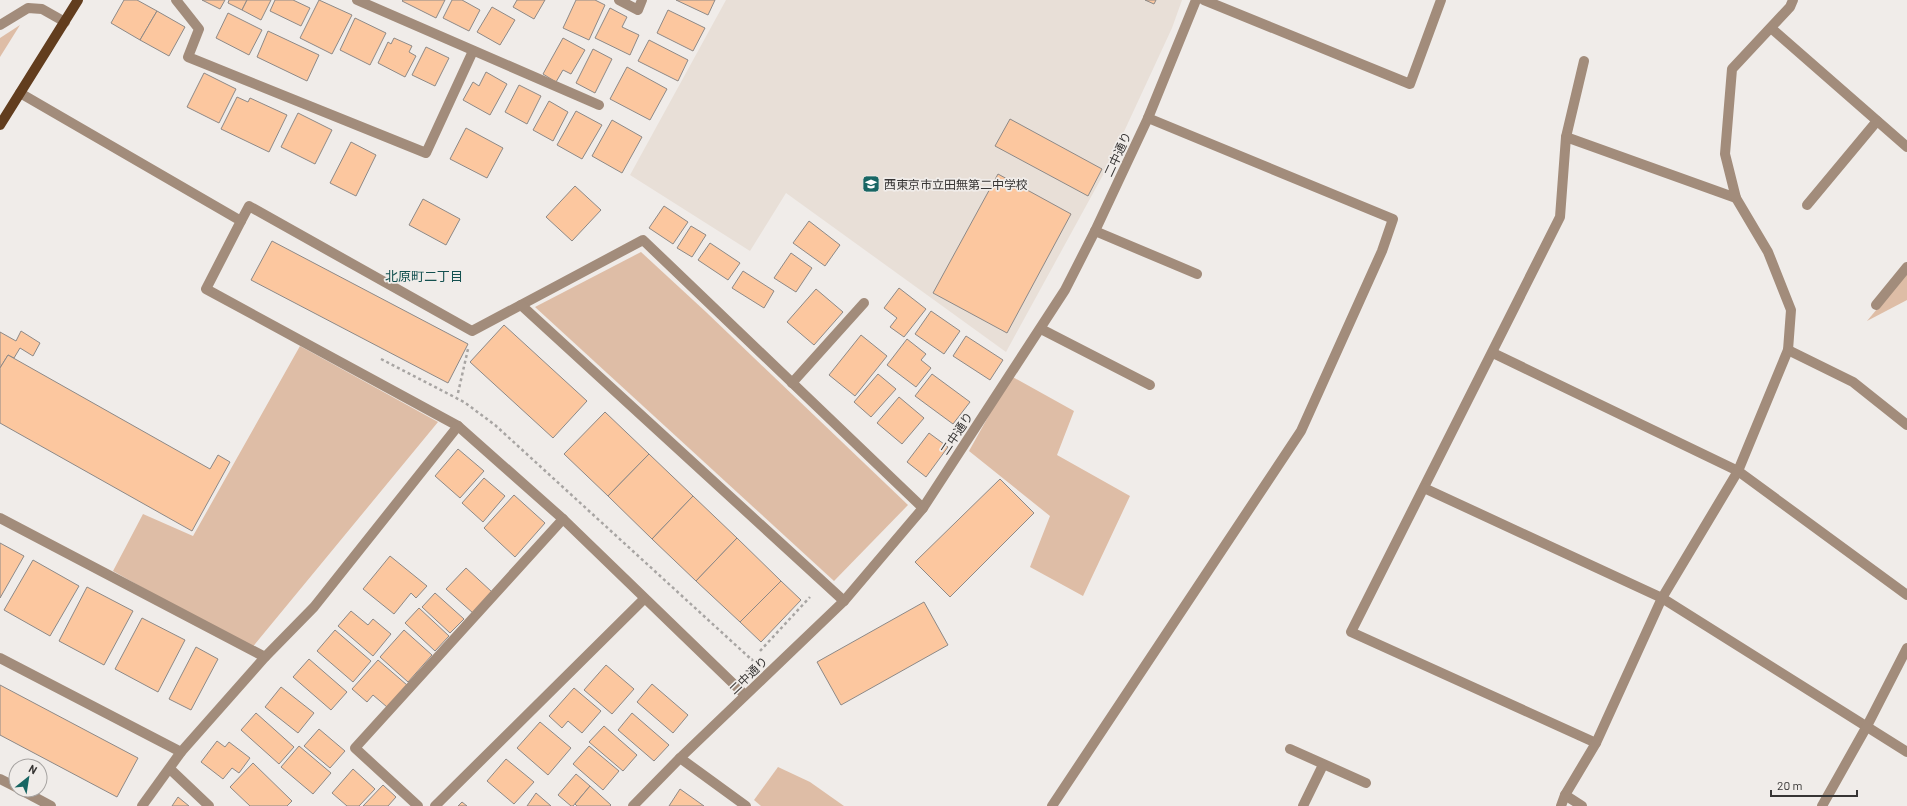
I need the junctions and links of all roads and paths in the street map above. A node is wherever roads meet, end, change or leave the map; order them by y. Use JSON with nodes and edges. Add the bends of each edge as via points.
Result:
{"nodes":[{"id":1,"x":78,"y":0,"type":"edge"},
{"id":2,"x":176,"y":0,"type":"edge"},
{"id":3,"x":356,"y":0,"type":"edge"},
{"id":4,"x":618,"y":0,"type":"edge"},
{"id":5,"x":642,"y":0,"type":"edge"},
{"id":6,"x":1196,"y":0,"type":"edge"},
{"id":7,"x":1204,"y":0,"type":"edge"},
{"id":8,"x":1441,"y":0,"type":"edge"},
{"id":9,"x":1793,"y":0,"type":"edge"},
{"id":10,"x":65,"y":22,"type":"junction"},
{"id":11,"x":0,"y":25,"type":"edge"},
{"id":12,"x":1771,"y":28,"type":"junction"},
{"id":13,"x":473,"y":51,"type":"junction"},
{"id":14,"x":1584,"y":60,"type":"dead end"},
{"id":15,"x":20,"y":93,"type":"junction"},
{"id":16,"x":599,"y":105,"type":"dead end"},
{"id":17,"x":1148,"y":118,"type":"junction"},
{"id":18,"x":1877,"y":121,"type":"junction"},
{"id":19,"x":0,"y":125,"type":"edge"},
{"id":20,"x":1566,"y":137,"type":"junction"},
{"id":21,"x":1907,"y":147,"type":"edge"},
{"id":22,"x":1736,"y":198,"type":"junction"},
{"id":23,"x":1807,"y":205,"type":"dead end"},
{"id":24,"x":241,"y":221,"type":"junction"},
{"id":25,"x":1095,"y":231,"type":"junction"},
{"id":26,"x":1907,"y":267,"type":"edge"},
{"id":27,"x":1197,"y":274,"type":"dead end"},
{"id":28,"x":864,"y":303,"type":"dead end"},
{"id":29,"x":521,"y":305,"type":"junction"},
{"id":30,"x":1876,"y":305,"type":"dead end"},
{"id":31,"x":1041,"y":329,"type":"junction"},
{"id":32,"x":472,"y":331,"type":"junction"},
{"id":33,"x":1788,"y":350,"type":"junction"},
{"id":34,"x":1493,"y":353,"type":"junction"},
{"id":35,"x":792,"y":383,"type":"junction"},
{"id":36,"x":1150,"y":385,"type":"dead end"},
{"id":37,"x":458,"y":393,"type":"dead end"},
{"id":38,"x":1907,"y":425,"type":"edge"},
{"id":39,"x":458,"y":426,"type":"junction"},
{"id":40,"x":1738,"y":471,"type":"junction"},
{"id":41,"x":1424,"y":488,"type":"junction"},
{"id":42,"x":923,"y":508,"type":"junction"},
{"id":43,"x":0,"y":518,"type":"edge"},
{"id":44,"x":563,"y":519,"type":"junction"},
{"id":45,"x":1907,"y":594,"type":"edge"},
{"id":46,"x":1662,"y":598,"type":"junction"},
{"id":47,"x":644,"y":599,"type":"junction"},
{"id":48,"x":844,"y":601,"type":"junction"},
{"id":49,"x":1907,"y":648,"type":"edge"},
{"id":50,"x":265,"y":657,"type":"junction"},
{"id":51,"x":0,"y":658,"type":"edge"},
{"id":52,"x":746,"y":695,"type":"junction"},
{"id":53,"x":1867,"y":726,"type":"junction"},
{"id":54,"x":1596,"y":743,"type":"junction"},
{"id":55,"x":1290,"y":749,"type":"dead end"},
{"id":56,"x":181,"y":752,"type":"junction"},
{"id":57,"x":1907,"y":752,"type":"edge"},
{"id":58,"x":680,"y":758,"type":"junction"},
{"id":59,"x":1322,"y":765,"type":"junction"},
{"id":60,"x":170,"y":769,"type":"junction"},
{"id":61,"x":1366,"y":783,"type":"dead end"},
{"id":62,"x":1565,"y":795,"type":"junction"},
{"id":63,"x":36,"y":798,"type":"edge"},
{"id":64,"x":51,"y":806,"type":"edge"},
{"id":65,"x":142,"y":806,"type":"edge"},
{"id":66,"x":209,"y":806,"type":"edge"},
{"id":67,"x":418,"y":806,"type":"edge"},
{"id":68,"x":435,"y":806,"type":"edge"},
{"id":69,"x":633,"y":806,"type":"edge"},
{"id":70,"x":746,"y":806,"type":"edge"},
{"id":71,"x":1052,"y":806,"type":"edge"},
{"id":72,"x":1303,"y":806,"type":"edge"},
{"id":73,"x":1561,"y":806,"type":"edge"},
{"id":74,"x":1582,"y":806,"type":"edge"},
{"id":75,"x":1822,"y":806,"type":"edge"}],
"edges":[{"from":1,"to":10,"type":"main road"},
{"from":2,"to":13,"type":"street","via":[[198,29],[188,57],[426,153]]},
{"from":3,"to":13,"type":"street"},
{"from":4,"to":5,"type":"street","via":[[638,10]]},
{"from":6,"to":17,"type":"street","name":"二中通り"},
{"from":7,"to":8,"type":"street","via":[[1410,84]]},
{"from":9,"to":12,"type":"street"},
{"from":10,"to":11,"type":"street","via":[[42,9],[28,8]]},
{"from":10,"to":15,"type":"main road"},
{"from":12,"to":18,"type":"street"},
{"from":12,"to":22,"type":"street","via":[[1732,69],[1725,154]]},
{"from":13,"to":16,"type":"street"},
{"from":14,"to":20,"type":"street"},
{"from":15,"to":19,"type":"main road"},
{"from":15,"to":24,"type":"street"},
{"from":17,"to":25,"type":"street","name":"二中通り"},
{"from":17,"to":71,"type":"street","via":[[1393,219],[1382,251],[1301,431]]},
{"from":18,"to":21,"type":"street"},
{"from":18,"to":23,"type":"street"},
{"from":20,"to":22,"type":"street"},
{"from":20,"to":34,"type":"street","via":[[1560,217]]},
{"from":22,"to":33,"type":"street","via":[[1768,252],[1791,310]]},
{"from":24,"to":32,"type":"street","via":[[249,206]]},
{"from":24,"to":39,"type":"street","via":[[206,289]]},
{"from":25,"to":27,"type":"street"},
{"from":25,"to":31,"type":"street","name":"二中通り","via":[[1065,290]]},
{"from":26,"to":30,"type":"street"},
{"from":28,"to":35,"type":"street"},
{"from":29,"to":32,"type":"street"},
{"from":29,"to":35,"type":"street","via":[[643,240]]},
{"from":29,"to":48,"type":"street"},
{"from":31,"to":36,"type":"street"},
{"from":31,"to":42,"type":"street","name":"二中通り"},
{"from":32,"to":37,"type":"path"},
{"from":33,"to":38,"type":"street","via":[[1853,382]]},
{"from":33,"to":40,"type":"street"},
{"from":34,"to":40,"type":"street"},
{"from":34,"to":41,"type":"street"},
{"from":35,"to":42,"type":"street"},
{"from":39,"to":44,"type":"street"},
{"from":39,"to":50,"type":"street","via":[[314,607]]},
{"from":40,"to":45,"type":"street"},
{"from":40,"to":46,"type":"street"},
{"from":41,"to":46,"type":"street"},
{"from":41,"to":54,"type":"street","via":[[1351,632]]},
{"from":42,"to":48,"type":"street","name":"二中通り"},
{"from":43,"to":50,"type":"street"},
{"from":44,"to":47,"type":"street"},
{"from":44,"to":67,"type":"street","via":[[355,748]]},
{"from":46,"to":53,"type":"street"},
{"from":46,"to":54,"type":"street"},
{"from":47,"to":52,"type":"street"},
{"from":47,"to":68,"type":"street"},
{"from":48,"to":52,"type":"street","name":"二中通り"},
{"from":49,"to":53,"type":"street"},
{"from":50,"to":56,"type":"street"},
{"from":51,"to":56,"type":"street"},
{"from":52,"to":58,"type":"street","name":"二中通り"},
{"from":53,"to":57,"type":"street"},
{"from":53,"to":75,"type":"street"},
{"from":54,"to":62,"type":"street"},
{"from":55,"to":59,"type":"street"},
{"from":56,"to":60,"type":"street"},
{"from":58,"to":69,"type":"street","name":"二中通り"},
{"from":58,"to":70,"type":"street"},
{"from":59,"to":61,"type":"street"},
{"from":59,"to":72,"type":"street"},
{"from":60,"to":65,"type":"street"},
{"from":60,"to":66,"type":"street"},
{"from":62,"to":73,"type":"street"},
{"from":62,"to":74,"type":"street"},
{"from":63,"to":64,"type":"street"}]}
